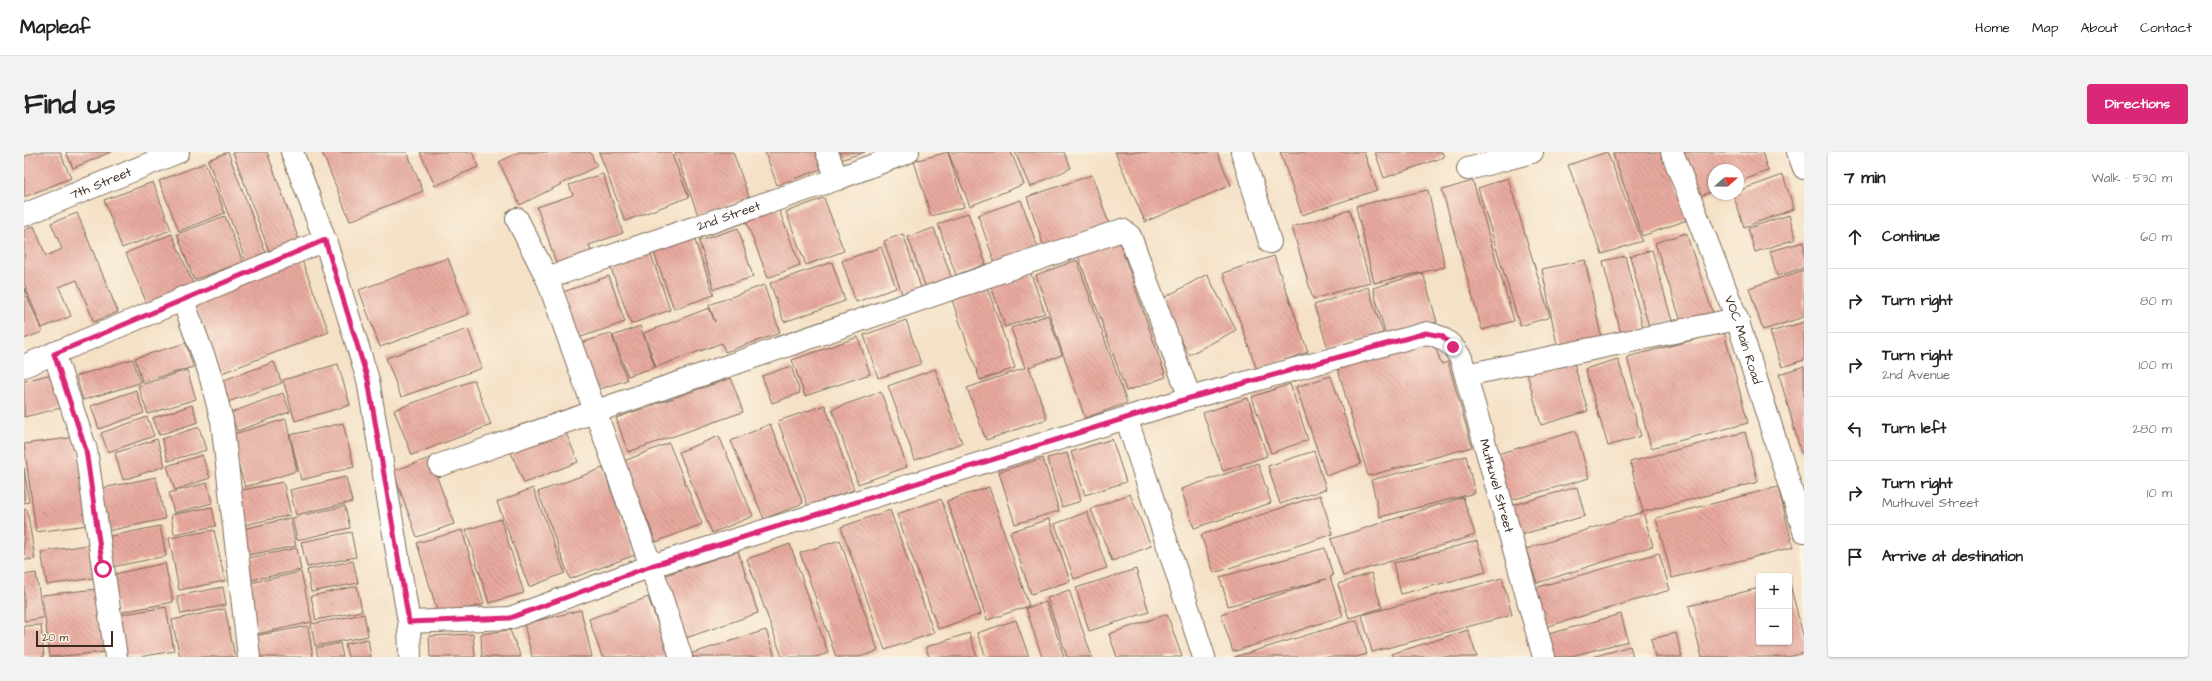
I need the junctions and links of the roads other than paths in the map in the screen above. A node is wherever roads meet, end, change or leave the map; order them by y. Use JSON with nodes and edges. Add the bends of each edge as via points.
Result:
{"nodes":[{"id":1,"x":178,"y":152,"type":"edge"},
{"id":2,"x":292,"y":152,"type":"edge"},
{"id":3,"x":827,"y":152,"type":"edge"},
{"id":4,"x":908,"y":152,"type":"edge"},
{"id":5,"x":1242,"y":152,"type":"edge"},
{"id":6,"x":1532,"y":152,"type":"edge"},
{"id":7,"x":1672,"y":152,"type":"edge"},
{"id":8,"x":1798,"y":152,"type":"edge"},
{"id":9,"x":138,"y":159,"type":"edge"},
{"id":10,"x":1804,"y":168,"type":"edge"},
{"id":11,"x":1468,"y":169,"type":"dead end"},
{"id":12,"x":837,"y":179,"type":"junction"},
{"id":13,"x":24,"y":215,"type":"edge"},
{"id":14,"x":517,"y":219,"type":"dead end"},
{"id":15,"x":325,"y":240,"type":"junction"},
{"id":16,"x":1270,"y":242,"type":"dead end"},
{"id":17,"x":548,"y":278,"type":"junction"},
{"id":18,"x":182,"y":298,"type":"junction"},
{"id":19,"x":1737,"y":319,"type":"junction"},
{"id":20,"x":54,"y":354,"type":"junction"},
{"id":21,"x":24,"y":366,"type":"edge"},
{"id":22,"x":1466,"y":374,"type":"junction"},
{"id":23,"x":1190,"y":398,"type":"junction"},
{"id":24,"x":594,"y":411,"type":"junction"},
{"id":25,"x":1127,"y":420,"type":"junction"},
{"id":26,"x":440,"y":465,"type":"dead end"},
{"id":27,"x":1804,"y":531,"type":"edge"},
{"id":28,"x":651,"y":566,"type":"junction"},
{"id":29,"x":409,"y":622,"type":"junction"},
{"id":30,"x":116,"y":657,"type":"edge"},
{"id":31,"x":249,"y":657,"type":"edge"},
{"id":32,"x":410,"y":657,"type":"edge"},
{"id":33,"x":681,"y":657,"type":"edge"},
{"id":34,"x":1204,"y":657,"type":"edge"},
{"id":35,"x":1544,"y":657,"type":"edge"}],
"edges":[{"from":1,"to":9,"type":"street","name":"7th Street"},
{"from":2,"to":15,"type":"street"},
{"from":3,"to":12,"type":"street"},
{"from":4,"to":12,"type":"street","name":"2nd Street"},
{"from":5,"to":16,"type":"street"},
{"from":6,"to":11,"type":"street"},
{"from":7,"to":19,"type":"street","name":"VOC Main Road"},
{"from":8,"to":10,"type":"street"},
{"from":9,"to":13,"type":"street","name":"7th Street"},
{"from":12,"to":17,"type":"street","name":"2nd Street"},
{"from":14,"to":17,"type":"street"},
{"from":15,"to":18,"type":"street"},
{"from":15,"to":29,"type":"street","via":[[368,380]]},
{"from":17,"to":24,"type":"street"},
{"from":18,"to":20,"type":"street"},
{"from":18,"to":31,"type":"street","via":[[209,371],[222,421]]},
{"from":19,"to":22,"type":"street"},
{"from":19,"to":27,"type":"street","name":"VOC Main Road"},
{"from":20,"to":21,"type":"street"},
{"from":20,"to":30,"type":"street","via":[[86,450]]},
{"from":22,"to":23,"type":"street","name":"Muthuvel Street","via":[[1461,358],[1453,347],[1442,336],[1426,333]]},
{"from":22,"to":35,"type":"street","name":"Muthuvel Street"},
{"from":23,"to":24,"type":"street","via":[[1130,236],[1122,230]]},
{"from":23,"to":25,"type":"street"},
{"from":24,"to":26,"type":"street"},
{"from":24,"to":28,"type":"street"},
{"from":25,"to":28,"type":"street"},
{"from":25,"to":34,"type":"street"},
{"from":28,"to":29,"type":"street","via":[[510,618]]},
{"from":28,"to":33,"type":"street"},
{"from":29,"to":32,"type":"street"}]}
